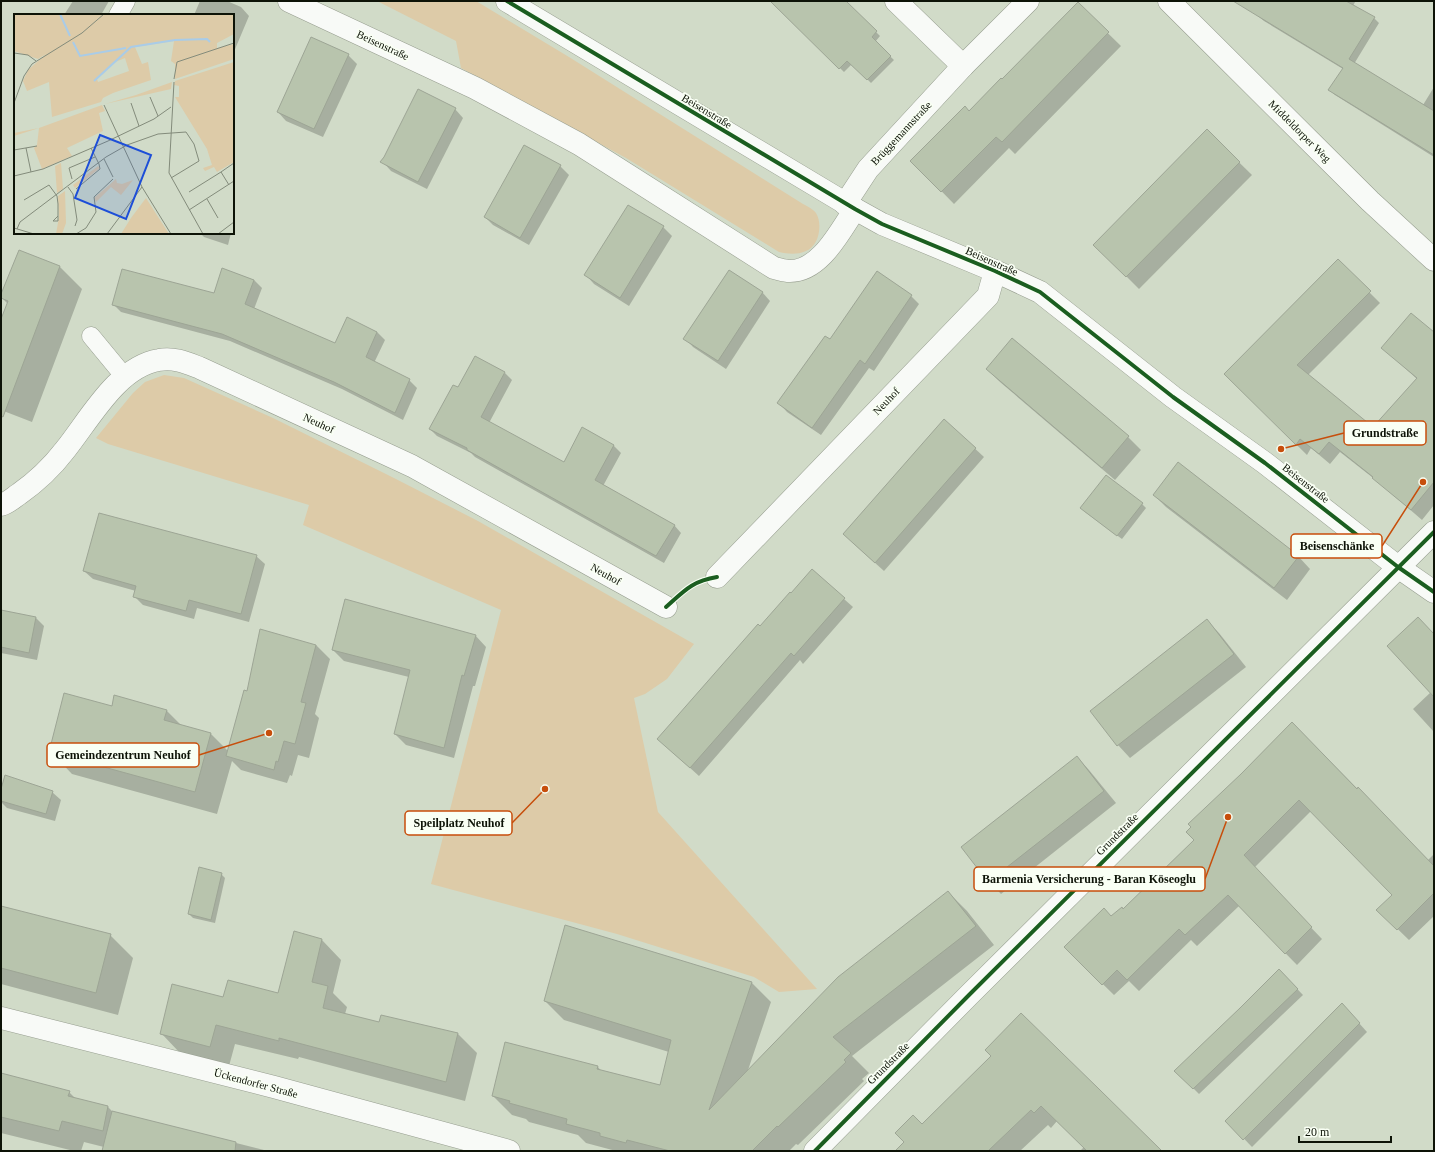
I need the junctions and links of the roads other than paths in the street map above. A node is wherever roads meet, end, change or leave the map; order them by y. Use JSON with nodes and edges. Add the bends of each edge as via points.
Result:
{"nodes":[{"id":1,"x":126,"y":1,"type":"edge"},
{"id":2,"x":289,"y":1,"type":"edge"},
{"id":3,"x":507,"y":1,"type":"edge"},
{"id":4,"x":896,"y":1,"type":"edge"},
{"id":5,"x":1028,"y":1,"type":"edge"},
{"id":6,"x":1169,"y":1,"type":"edge"},
{"id":7,"x":119,"y":14,"type":"edge"},
{"id":8,"x":963,"y":66,"type":"junction"},
{"id":9,"x":850,"y":207,"type":"junction"},
{"id":10,"x":1434,"y":260,"type":"edge"},
{"id":11,"x":996,"y":271,"type":"junction"},
{"id":12,"x":91,"y":336,"type":"dead end"},
{"id":13,"x":124,"y":376,"type":"junction"},
{"id":14,"x":1,"y":505,"type":"edge"},
{"id":15,"x":1434,"y":532,"type":"edge"},
{"id":16,"x":1398,"y":567,"type":"junction"},
{"id":17,"x":717,"y":577,"type":"dead end"},
{"id":18,"x":1434,"y":592,"type":"edge"},
{"id":19,"x":666,"y":607,"type":"dead end"},
{"id":20,"x":1,"y":1018,"type":"edge"},
{"id":21,"x":509,"y":1151,"type":"edge"},
{"id":22,"x":815,"y":1151,"type":"edge"}],
"edges":[{"from":1,"to":7,"type":"lane"},
{"from":2,"to":9,"type":"street","name":"Beisenstraße","via":[[475,88],[580,144],[774,268],[790,271],[816,261],[828,251]]},
{"from":3,"to":9,"type":"street","name":"Beisenstraße"},
{"from":4,"to":8,"type":"street"},
{"from":5,"to":8,"type":"street","name":"Brüggemannstraße"},
{"from":6,"to":10,"type":"street","name":"Middeldorper Weg","via":[[1370,201]]},
{"from":8,"to":9,"type":"street","name":"Brüggemannstraße","via":[[868,168]]},
{"from":9,"to":11,"type":"street","name":"Beisenstraße","via":[[882,224]]},
{"from":11,"to":16,"type":"street","name":"Beisenstraße","via":[[1040,292],[1173,397],[1265,463]]},
{"from":11,"to":17,"type":"street","name":"Neuhof","via":[[988,296]]},
{"from":12,"to":13,"type":"lane"},
{"from":13,"to":14,"type":"street","name":"Neuhof","via":[[46,471]]},
{"from":13,"to":19,"type":"street","name":"Neuhof","via":[[142,364],[160,359],[179,360],[200,368],[412,466]]},
{"from":15,"to":16,"type":"street","name":"Grundstraße"},
{"from":16,"to":18,"type":"street","name":"Beisenstraße"},
{"from":16,"to":22,"type":"street","name":"Grundstraße"},
{"from":20,"to":21,"type":"street","name":"Ückendorfer Straße","via":[[274,1087]]}]}
